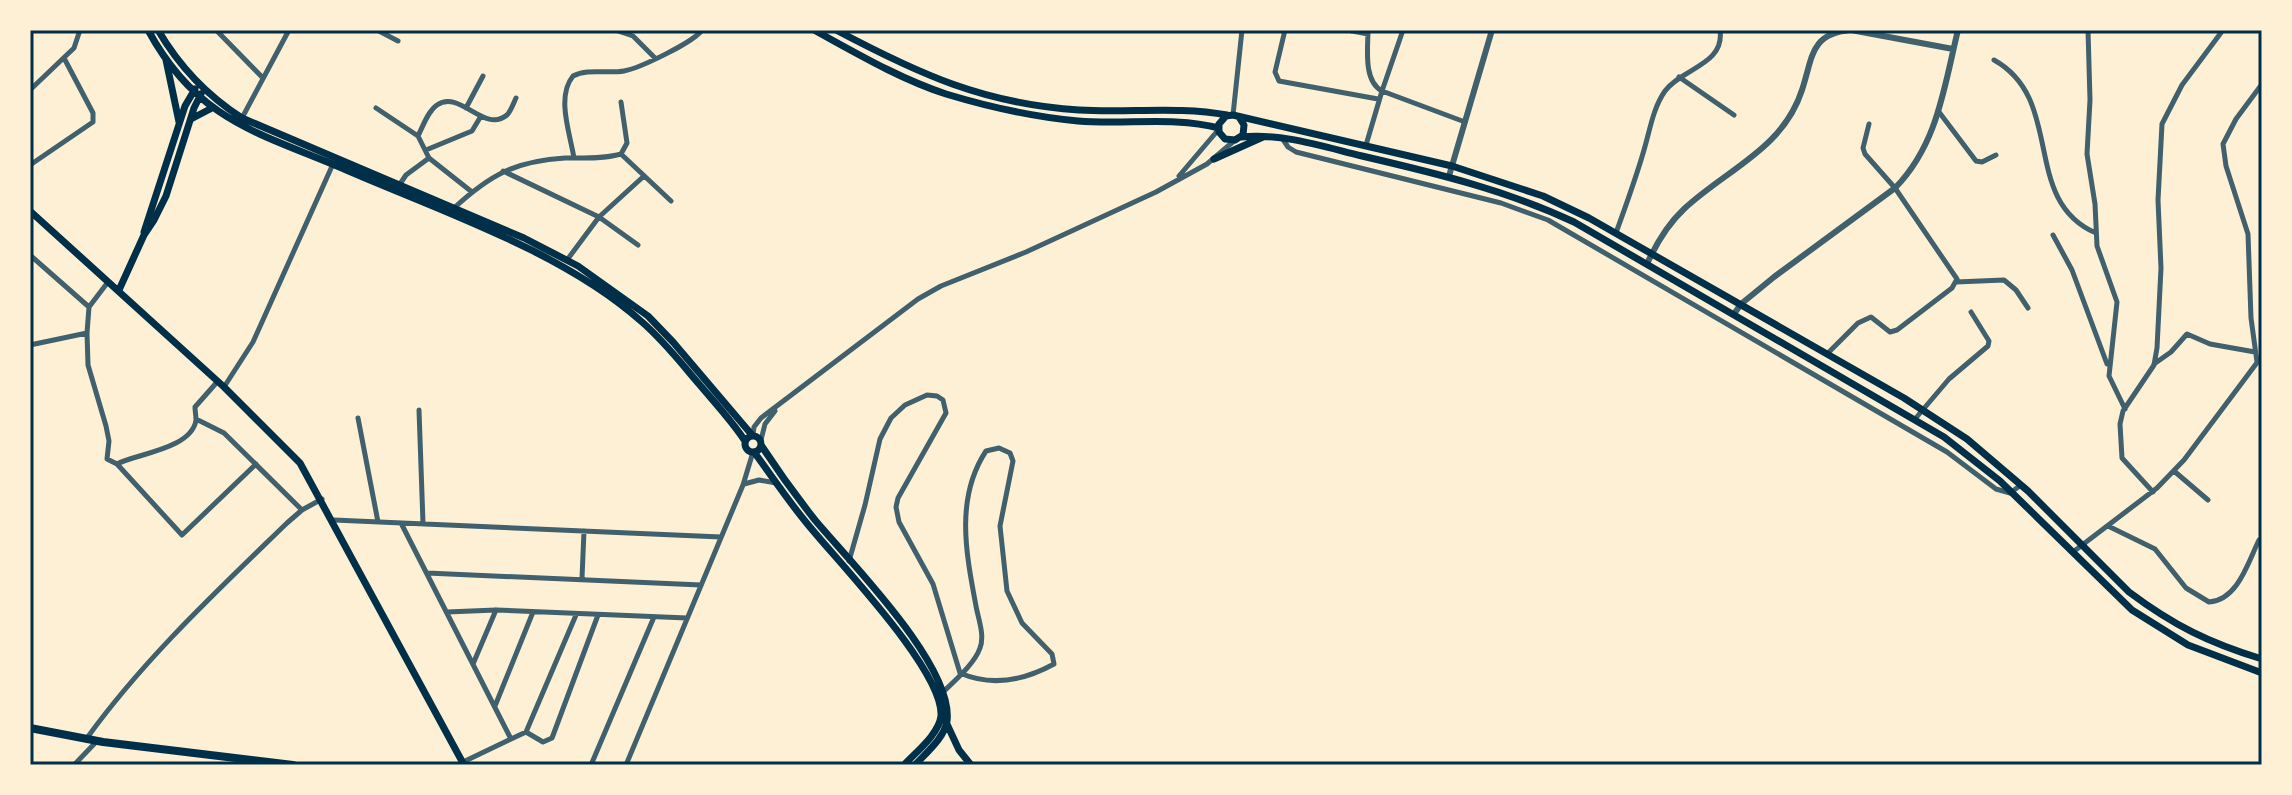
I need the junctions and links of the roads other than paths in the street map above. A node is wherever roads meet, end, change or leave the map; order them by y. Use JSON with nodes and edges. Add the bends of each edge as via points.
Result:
{"nodes":[{"id":1,"x":80,"y":30,"type":"edge"},
{"id":2,"x":148,"y":30,"type":"edge"},
{"id":3,"x":158,"y":30,"type":"edge"},
{"id":4,"x":216,"y":30,"type":"edge"},
{"id":5,"x":289,"y":30,"type":"edge"},
{"id":6,"x":377,"y":30,"type":"edge"},
{"id":7,"x":442,"y":30,"type":"edge"},
{"id":8,"x":459,"y":30,"type":"edge"},
{"id":9,"x":615,"y":30,"type":"edge"},
{"id":10,"x":702,"y":30,"type":"edge"},
{"id":11,"x":814,"y":30,"type":"edge"},
{"id":12,"x":836,"y":30,"type":"edge"},
{"id":13,"x":1242,"y":30,"type":"edge"},
{"id":14,"x":1285,"y":30,"type":"edge"},
{"id":15,"x":1347,"y":30,"type":"edge"},
{"id":16,"x":1403,"y":30,"type":"edge"},
{"id":17,"x":1492,"y":30,"type":"edge"},
{"id":18,"x":1720,"y":30,"type":"edge"},
{"id":19,"x":1851,"y":30,"type":"edge"},
{"id":20,"x":1958,"y":30,"type":"edge"},
{"id":21,"x":2088,"y":30,"type":"edge"},
{"id":22,"x":2223,"y":30,"type":"edge"},
{"id":23,"x":1368,"y":32,"type":"edge"},
{"id":24,"x":635,"y":33,"type":"edge"},
{"id":25,"x":398,"y":41,"type":"dead end"},
{"id":26,"x":1953,"y":49,"type":"junction"},
{"id":27,"x":64,"y":58,"type":"junction"},
{"id":28,"x":165,"y":58,"type":"junction"},
{"id":29,"x":655,"y":58,"type":"junction"},
{"id":30,"x":1994,"y":60,"type":"dead end"},
{"id":31,"x":483,"y":76,"type":"dead end"},
{"id":32,"x":1679,"y":77,"type":"junction"},
{"id":33,"x":263,"y":78,"type":"junction"},
{"id":34,"x":944,"y":83,"type":"junction"},
{"id":35,"x":2262,"y":84,"type":"edge"},
{"id":36,"x":201,"y":87,"type":"junction"},
{"id":37,"x":30,"y":90,"type":"edge"},
{"id":38,"x":1382,"y":91,"type":"junction"},
{"id":39,"x":945,"y":93,"type":"junction"},
{"id":40,"x":196,"y":95,"type":"junction"},
{"id":41,"x":516,"y":98,"type":"dead end"},
{"id":42,"x":1378,"y":99,"type":"junction"},
{"id":43,"x":621,"y":102,"type":"dead end"},
{"id":44,"x":212,"y":108,"type":"junction"},
{"id":45,"x":376,"y":108,"type":"dead end"},
{"id":46,"x":466,"y":108,"type":"junction"},
{"id":47,"x":1939,"y":112,"type":"junction"},
{"id":48,"x":1734,"y":115,"type":"dead end"},
{"id":49,"x":481,"y":116,"type":"junction"},
{"id":50,"x":1234,"y":116,"type":"junction"},
{"id":51,"x":242,"y":118,"type":"junction"},
{"id":52,"x":191,"y":119,"type":"junction"},
{"id":53,"x":1465,"y":122,"type":"junction"},
{"id":54,"x":1869,"y":124,"type":"dead end"},
{"id":55,"x":180,"y":126,"type":"junction"},
{"id":56,"x":1219,"y":128,"type":"junction"},
{"id":57,"x":1268,"y":135,"type":"junction"},
{"id":58,"x":418,"y":136,"type":"junction"},
{"id":59,"x":1282,"y":137,"type":"junction"},
{"id":60,"x":1238,"y":139,"type":"junction"},
{"id":61,"x":1366,"y":145,"type":"junction"},
{"id":62,"x":426,"y":150,"type":"junction"},
{"id":63,"x":621,"y":154,"type":"junction"},
{"id":64,"x":1996,"y":155,"type":"dead end"},
{"id":65,"x":429,"y":158,"type":"junction"},
{"id":66,"x":574,"y":158,"type":"junction"},
{"id":67,"x":1214,"y":159,"type":"junction"},
{"id":68,"x":333,"y":164,"type":"junction"},
{"id":69,"x":30,"y":165,"type":"edge"},
{"id":70,"x":1452,"y":166,"type":"junction"},
{"id":71,"x":502,"y":171,"type":"junction"},
{"id":72,"x":644,"y":176,"type":"junction"},
{"id":73,"x":1449,"y":176,"type":"junction"},
{"id":74,"x":1176,"y":180,"type":"junction"},
{"id":75,"x":400,"y":184,"type":"junction"},
{"id":76,"x":1895,"y":188,"type":"junction"},
{"id":77,"x":472,"y":192,"type":"junction"},
{"id":78,"x":671,"y":201,"type":"dead end"},
{"id":79,"x":455,"y":207,"type":"junction"},
{"id":80,"x":30,"y":211,"type":"edge"},
{"id":81,"x":447,"y":214,"type":"junction"},
{"id":82,"x":599,"y":217,"type":"junction"},
{"id":83,"x":1616,"y":233,"type":"junction"},
{"id":84,"x":2096,"y":233,"type":"junction"},
{"id":85,"x":144,"y":235,"type":"junction"},
{"id":86,"x":2053,"y":235,"type":"dead end"},
{"id":87,"x":638,"y":245,"type":"dead end"},
{"id":88,"x":1652,"y":253,"type":"junction"},
{"id":89,"x":30,"y":255,"type":"edge"},
{"id":90,"x":567,"y":260,"type":"junction"},
{"id":91,"x":1647,"y":264,"type":"junction"},
{"id":92,"x":108,"y":281,"type":"junction"},
{"id":93,"x":1956,"y":282,"type":"junction"},
{"id":94,"x":119,"y":290,"type":"junction"},
{"id":95,"x":1741,"y":304,"type":"junction"},
{"id":96,"x":89,"y":307,"type":"junction"},
{"id":97,"x":2028,"y":308,"type":"dead end"},
{"id":98,"x":1971,"y":312,"type":"dead end"},
{"id":99,"x":1734,"y":314,"type":"junction"},
{"id":100,"x":1728,"y":324,"type":"junction"},
{"id":101,"x":87,"y":333,"type":"junction"},
{"id":102,"x":671,"y":344,"type":"junction"},
{"id":103,"x":30,"y":345,"type":"edge"},
{"id":104,"x":2255,"y":352,"type":"junction"},
{"id":105,"x":1827,"y":354,"type":"junction"},
{"id":106,"x":2262,"y":356,"type":"edge"},
{"id":107,"x":2257,"y":362,"type":"junction"},
{"id":108,"x":2154,"y":365,"type":"junction"},
{"id":109,"x":2109,"y":369,"type":"junction"},
{"id":110,"x":221,"y":384,"type":"junction"},
{"id":111,"x":781,"y":404,"type":"junction"},
{"id":112,"x":2125,"y":409,"type":"junction"},
{"id":113,"x":419,"y":410,"type":"dead end"},
{"id":114,"x":1923,"y":410,"type":"junction"},
{"id":115,"x":358,"y":418,"type":"dead end"},
{"id":116,"x":196,"y":419,"type":"junction"},
{"id":117,"x":1915,"y":419,"type":"junction"},
{"id":118,"x":752,"y":435,"type":"junction"},
{"id":119,"x":745,"y":441,"type":"junction"},
{"id":120,"x":761,"y":443,"type":"junction"},
{"id":121,"x":753,"y":452,"type":"junction"},
{"id":122,"x":117,"y":464,"type":"junction"},
{"id":123,"x":256,"y":464,"type":"junction"},
{"id":124,"x":2174,"y":471,"type":"junction"},
{"id":125,"x":776,"y":483,"type":"junction"},
{"id":126,"x":2021,"y":484,"type":"junction"},
{"id":127,"x":743,"y":485,"type":"junction"},
{"id":128,"x":2012,"y":492,"type":"junction"},
{"id":129,"x":2153,"y":492,"type":"junction"},
{"id":130,"x":322,"y":499,"type":"junction"},
{"id":131,"x":2208,"y":500,"type":"dead end"},
{"id":132,"x":302,"y":510,"type":"junction"},
{"id":133,"x":809,"y":519,"type":"junction"},
{"id":134,"x":334,"y":520,"type":"junction"},
{"id":135,"x":378,"y":522,"type":"junction"},
{"id":136,"x":400,"y":522,"type":"junction"},
{"id":137,"x":423,"y":523,"type":"junction"},
{"id":138,"x":2107,"y":525,"type":"junction"},
{"id":139,"x":584,"y":531,"type":"junction"},
{"id":140,"x":721,"y":537,"type":"junction"},
{"id":141,"x":2261,"y":538,"type":"edge"},
{"id":142,"x":2082,"y":543,"type":"junction"},
{"id":143,"x":2072,"y":552,"type":"junction"},
{"id":144,"x":849,"y":560,"type":"junction"},
{"id":145,"x":845,"y":569,"type":"junction"},
{"id":146,"x":427,"y":573,"type":"junction"},
{"id":147,"x":582,"y":578,"type":"junction"},
{"id":148,"x":701,"y":585,"type":"junction"},
{"id":149,"x":496,"y":610,"type":"junction"},
{"id":150,"x":534,"y":611,"type":"junction"},
{"id":151,"x":447,"y":612,"type":"junction"},
{"id":152,"x":576,"y":615,"type":"junction"},
{"id":153,"x":598,"y":615,"type":"junction"},
{"id":154,"x":654,"y":617,"type":"junction"},
{"id":155,"x":687,"y":618,"type":"junction"},
{"id":156,"x":2262,"y":659,"type":"edge"},
{"id":157,"x":473,"y":664,"type":"junction"},
{"id":158,"x":960,"y":673,"type":"junction"},
{"id":159,"x":2262,"y":673,"type":"edge"},
{"id":160,"x":939,"y":696,"type":"junction"},
{"id":161,"x":494,"y":707,"type":"junction"},
{"id":162,"x":941,"y":716,"type":"junction"},
{"id":163,"x":947,"y":724,"type":"junction"},
{"id":164,"x":30,"y":728,"type":"edge"},
{"id":165,"x":526,"y":732,"type":"junction"},
{"id":166,"x":87,"y":739,"type":"junction"},
{"id":167,"x":511,"y":739,"type":"junction"},
{"id":168,"x":97,"y":741,"type":"junction"},
{"id":169,"x":464,"y":764,"type":"edge"},
{"id":170,"x":74,"y":765,"type":"edge"},
{"id":171,"x":293,"y":765,"type":"edge"},
{"id":172,"x":591,"y":765,"type":"edge"},
{"id":173,"x":626,"y":765,"type":"edge"},
{"id":174,"x":904,"y":765,"type":"edge"},
{"id":175,"x":915,"y":765,"type":"edge"},
{"id":176,"x":971,"y":765,"type":"edge"}],
"edges":[{"from":1,"to":27,"type":"street"},
{"from":2,"to":28,"type":"main road"},
{"from":3,"to":36,"type":"main road"},
{"from":4,"to":33,"type":"street"},
{"from":5,"to":33,"type":"street"},
{"from":6,"to":25,"type":"street"},
{"from":7,"to":8,"type":"street"},
{"from":9,"to":24,"type":"street"},
{"from":10,"to":29,"type":"street"},
{"from":11,"to":39,"type":"main road"},
{"from":12,"to":34,"type":"main road"},
{"from":13,"to":50,"type":"street"},
{"from":14,"to":42,"type":"street","via":[[1275,72],[1279,81]]},
{"from":15,"to":23,"type":"street"},
{"from":16,"to":38,"type":"street"},
{"from":17,"to":53,"type":"street"},
{"from":18,"to":32,"type":"street","via":[[1714,55]]},
{"from":19,"to":26,"type":"street"},
{"from":19,"to":88,"type":"street","via":[[1818,41],[1784,127],[1683,209]]},
{"from":20,"to":26,"type":"street"},
{"from":21,"to":84,"type":"street","via":[[2087,144]]},
{"from":22,"to":108,"type":"street","via":[[2182,85],[2162,124]]},
{"from":23,"to":38,"type":"street","via":[[1370,75]]},
{"from":24,"to":29,"type":"street"},
{"from":26,"to":47,"type":"street"},
{"from":27,"to":37,"type":"street"},
{"from":27,"to":69,"type":"street","via":[[93,122]]},
{"from":28,"to":40,"type":"main road"},
{"from":28,"to":55,"type":"main road"},
{"from":29,"to":66,"type":"street","via":[[624,71],[578,73],[570,80],[565,99]]},
{"from":30,"to":84,"type":"street","via":[[2028,93],[2063,208],[2076,223]]},
{"from":31,"to":46,"type":"street"},
{"from":32,"to":48,"type":"street"},
{"from":32,"to":83,"type":"street","via":[[1663,94],[1653,117]]},
{"from":33,"to":51,"type":"street"},
{"from":34,"to":39,"type":"main road"},
{"from":34,"to":50,"type":"main road","via":[[1054,108]]},
{"from":35,"to":104,"type":"street","via":[[2223,144],[2248,234]]},
{"from":36,"to":40,"type":"main road"},
{"from":36,"to":51,"type":"main road"},
{"from":38,"to":42,"type":"street"},
{"from":38,"to":53,"type":"street"},
{"from":39,"to":56,"type":"main road","via":[[1052,118],[1187,122]]},
{"from":40,"to":44,"type":"main road"},
{"from":40,"to":52,"type":"main road"},
{"from":40,"to":55,"type":"main road"},
{"from":41,"to":49,"type":"street","via":[[507,114],[496,119]]},
{"from":42,"to":61,"type":"street"},
{"from":43,"to":63,"type":"street","via":[[627,143]]},
{"from":44,"to":52,"type":"main road"},
{"from":44,"to":68,"type":"main road","via":[[238,125]]},
{"from":45,"to":58,"type":"street"},
{"from":46,"to":49,"type":"street"},
{"from":46,"to":58,"type":"street","via":[[452,100],[435,106]]},
{"from":47,"to":64,"type":"street","via":[[1976,161]]},
{"from":47,"to":76,"type":"street","via":[[1925,149]]},
{"from":49,"to":62,"type":"street","via":[[472,131]]},
{"from":50,"to":56,"type":"main road","via":[[1221,121]]},
{"from":50,"to":60,"type":"main road","via":[[1244,125]]},
{"from":50,"to":61,"type":"main road"},
{"from":51,"to":75,"type":"main road"},
{"from":52,"to":85,"type":"main road","via":[[166,196]]},
{"from":53,"to":70,"type":"street"},
{"from":54,"to":76,"type":"street","via":[[1865,154]]},
{"from":55,"to":85,"type":"main road"},
{"from":56,"to":60,"type":"main road","via":[[1225,139]]},
{"from":56,"to":74,"type":"street"},
{"from":57,"to":59,"type":"main road"},
{"from":57,"to":60,"type":"main road"},
{"from":57,"to":67,"type":"main road"},
{"from":58,"to":62,"type":"street"},
{"from":59,"to":73,"type":"main road"},
{"from":59,"to":100,"type":"street","via":[[1296,152],[1501,203],[1548,220]]},
{"from":60,"to":67,"type":"street"},
{"from":61,"to":70,"type":"main road"},
{"from":62,"to":65,"type":"street"},
{"from":63,"to":66,"type":"street"},
{"from":63,"to":72,"type":"street"},
{"from":65,"to":75,"type":"street"},
{"from":65,"to":77,"type":"street"},
{"from":66,"to":71,"type":"street","via":[[527,162]]},
{"from":67,"to":74,"type":"street"},
{"from":68,"to":81,"type":"main road"},
{"from":68,"to":110,"type":"street","via":[[253,342]]},
{"from":70,"to":73,"type":"street"},
{"from":70,"to":83,"type":"main road","via":[[1543,196]]},
{"from":71,"to":77,"type":"street"},
{"from":71,"to":82,"type":"street"},
{"from":72,"to":78,"type":"street"},
{"from":72,"to":82,"type":"street"},
{"from":73,"to":91,"type":"main road","via":[[1546,209]]},
{"from":74,"to":111,"type":"street","via":[[1088,225],[929,292]]},
{"from":75,"to":79,"type":"main road"},
{"from":76,"to":93,"type":"street"},
{"from":76,"to":95,"type":"street"},
{"from":77,"to":79,"type":"street"},
{"from":79,"to":81,"type":"street"},
{"from":79,"to":90,"type":"main road"},
{"from":80,"to":92,"type":"main road"},
{"from":81,"to":102,"type":"main road","via":[[573,274]]},
{"from":82,"to":87,"type":"street"},
{"from":82,"to":90,"type":"street"},
{"from":83,"to":88,"type":"main road"},
{"from":84,"to":109,"type":"street","via":[[2117,302]]},
{"from":85,"to":94,"type":"main road"},
{"from":86,"to":109,"type":"street","via":[[2072,270]]},
{"from":88,"to":91,"type":"street"},
{"from":88,"to":95,"type":"main road"},
{"from":89,"to":96,"type":"street"},
{"from":90,"to":102,"type":"main road","via":[[623,296]]},
{"from":91,"to":99,"type":"main road"},
{"from":92,"to":94,"type":"main road"},
{"from":92,"to":96,"type":"street"},
{"from":93,"to":97,"type":"street","via":[[2004,280]]},
{"from":93,"to":105,"type":"street","via":[[1897,330],[1890,332],[1871,317],[1862,319]]},
{"from":94,"to":110,"type":"main road"},
{"from":95,"to":99,"type":"street"},
{"from":95,"to":105,"type":"main road"},
{"from":96,"to":101,"type":"street"},
{"from":98,"to":114,"type":"street","via":[[1989,343]]},
{"from":99,"to":100,"type":"street"},
{"from":99,"to":117,"type":"main road"},
{"from":100,"to":128,"type":"street","via":[[1947,452],[1996,489]]},
{"from":101,"to":103,"type":"street"},
{"from":101,"to":122,"type":"street","via":[[88,365],[109,441],[107,459]]},
{"from":102,"to":118,"type":"main road"},
{"from":102,"to":119,"type":"main road"},
{"from":104,"to":107,"type":"street"},
{"from":104,"to":108,"type":"street","via":[[2187,334]]},
{"from":105,"to":114,"type":"main road"},
{"from":106,"to":107,"type":"street"},
{"from":107,"to":124,"type":"street"},
{"from":108,"to":112,"type":"street"},
{"from":109,"to":112,"type":"street"},
{"from":110,"to":116,"type":"street","via":[[195,407]]},
{"from":110,"to":130,"type":"main road","via":[[300,463]]},
{"from":111,"to":118,"type":"street","via":[[757,422]]},
{"from":111,"to":120,"type":"street","via":[[765,424]]},
{"from":112,"to":129,"type":"street","via":[[2120,424],[2122,458]]},
{"from":113,"to":137,"type":"street"},
{"from":114,"to":117,"type":"street"},
{"from":114,"to":126,"type":"main road"},
{"from":115,"to":135,"type":"street"},
{"from":116,"to":122,"type":"street","via":[[176,443]]},
{"from":116,"to":123,"type":"street","via":[[224,433]]},
{"from":117,"to":128,"type":"main road"},
{"from":118,"to":119,"type":"main road"},
{"from":118,"to":120,"type":"main road"},
{"from":119,"to":121,"type":"main road"},
{"from":120,"to":121,"type":"main road"},
{"from":120,"to":133,"type":"main road"},
{"from":121,"to":125,"type":"main road"},
{"from":121,"to":127,"type":"street"},
{"from":122,"to":123,"type":"street","via":[[182,535]]},
{"from":123,"to":132,"type":"street"},
{"from":124,"to":129,"type":"street"},
{"from":124,"to":131,"type":"street"},
{"from":125,"to":127,"type":"street","via":[[759,480]]},
{"from":125,"to":133,"type":"main road"},
{"from":126,"to":128,"type":"street"},
{"from":126,"to":142,"type":"main road"},
{"from":127,"to":140,"type":"street"},
{"from":128,"to":143,"type":"main road"},
{"from":129,"to":138,"type":"street"},
{"from":130,"to":132,"type":"street"},
{"from":130,"to":134,"type":"main road"},
{"from":132,"to":166,"type":"street","via":[[149,662]]},
{"from":133,"to":144,"type":"main road"},
{"from":133,"to":145,"type":"main road"},
{"from":134,"to":135,"type":"street"},
{"from":134,"to":169,"type":"main road"},
{"from":135,"to":136,"type":"street"},
{"from":136,"to":137,"type":"street"},
{"from":136,"to":146,"type":"street"},
{"from":137,"to":139,"type":"street"},
{"from":138,"to":141,"type":"street","via":[[2155,549],[2186,588],[2209,602],[2233,591]]},
{"from":138,"to":142,"type":"street"},
{"from":139,"to":140,"type":"street"},
{"from":139,"to":147,"type":"street"},
{"from":140,"to":148,"type":"street"},
{"from":142,"to":143,"type":"street"},
{"from":142,"to":156,"type":"main road","via":[[2129,592],[2166,619],[2220,646]]},
{"from":143,"to":159,"type":"main road","via":[[2132,610],[2167,634]]},
{"from":144,"to":145,"type":"street"},
{"from":144,"to":158,"type":"street","via":[[883,430],[905,405],[927,395],[940,398],[946,413],[898,498],[896,514],[933,584]]},
{"from":144,"to":160,"type":"main road","via":[[923,651]]},
{"from":145,"to":160,"type":"main road","via":[[905,640]]},
{"from":146,"to":147,"type":"street"},
{"from":146,"to":151,"type":"street"},
{"from":147,"to":148,"type":"street"},
{"from":148,"to":155,"type":"street"},
{"from":149,"to":150,"type":"street"},
{"from":149,"to":151,"type":"street"},
{"from":149,"to":157,"type":"street"},
{"from":150,"to":152,"type":"street"},
{"from":150,"to":161,"type":"street"},
{"from":151,"to":157,"type":"street"},
{"from":152,"to":153,"type":"street"},
{"from":152,"to":165,"type":"street"},
{"from":153,"to":154,"type":"street"},
{"from":153,"to":165,"type":"street","via":[[552,738],[543,742]]},
{"from":154,"to":155,"type":"street"},
{"from":154,"to":172,"type":"street"},
{"from":155,"to":173,"type":"street"},
{"from":157,"to":161,"type":"street"},
{"from":158,"to":158,"type":"street","via":[[982,642],[968,564],[966,500],[986,451],[1005,449],[1013,461],[1000,526],[1007,591],[1022,623],[1055,661],[1008,682]]},
{"from":158,"to":160,"type":"street"},
{"from":160,"to":162,"type":"main road"},
{"from":160,"to":163,"type":"main road"},
{"from":161,"to":167,"type":"street"},
{"from":162,"to":163,"type":"main road"},
{"from":162,"to":174,"type":"main road"},
{"from":163,"to":175,"type":"main road"},
{"from":163,"to":176,"type":"main road"},
{"from":164,"to":166,"type":"main road"},
{"from":165,"to":167,"type":"street"},
{"from":166,"to":168,"type":"main road"},
{"from":167,"to":169,"type":"street"},
{"from":168,"to":170,"type":"street"},
{"from":168,"to":171,"type":"main road"}]}
